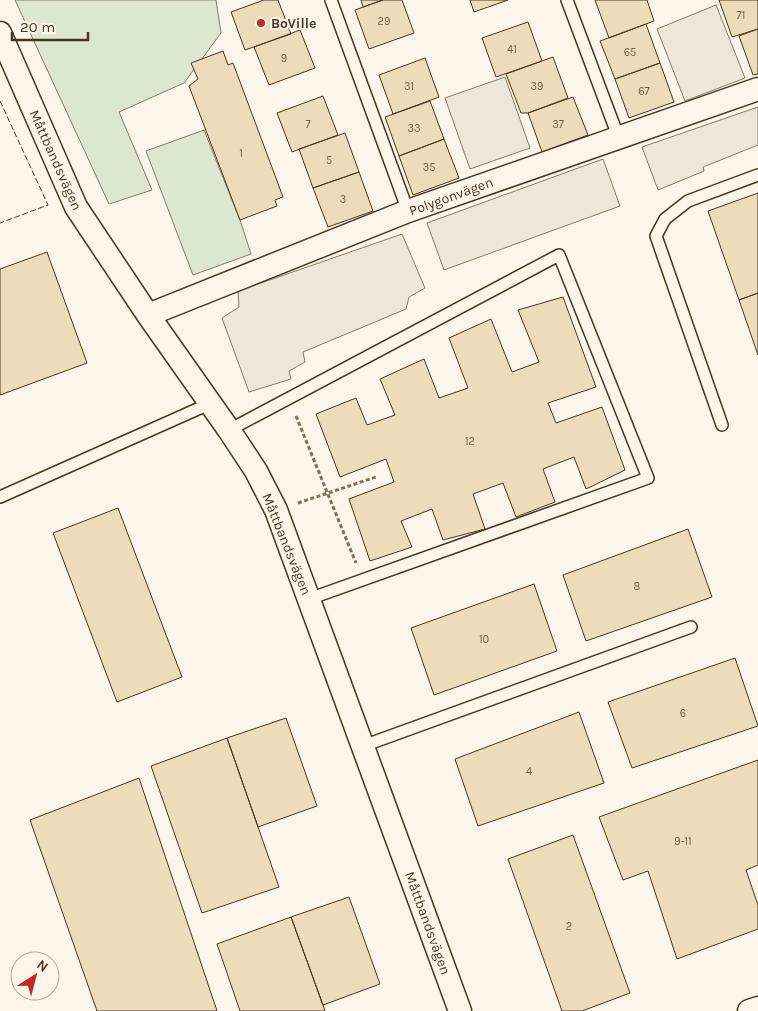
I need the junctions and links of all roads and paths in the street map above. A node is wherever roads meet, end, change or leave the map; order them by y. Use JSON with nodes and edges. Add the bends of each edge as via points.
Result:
{"nodes":[{"id":1,"x":331,"y":0,"type":"edge"},
{"id":2,"x":567,"y":0,"type":"edge"},
{"id":3,"x":0,"y":33,"type":"edge"},
{"id":4,"x":758,"y":89,"type":"edge"},
{"id":5,"x":618,"y":136,"type":"junction"},
{"id":6,"x":758,"y":176,"type":"edge"},
{"id":7,"x":408,"y":211,"type":"junction"},
{"id":8,"x":148,"y":315,"type":"junction"},
{"id":9,"x":289,"y":398,"type":"junction"},
{"id":10,"x":210,"y":404,"type":"junction"},
{"id":11,"x":722,"y":425,"type":"dead end"},
{"id":12,"x":229,"y":430,"type":"junction"},
{"id":13,"x":376,"y":477,"type":"dead end"},
{"id":14,"x":327,"y":493,"type":"junction"},
{"id":15,"x":0,"y":497,"type":"edge"},
{"id":16,"x":276,"y":510,"type":"junction"},
{"id":17,"x":362,"y":580,"type":"junction"},
{"id":18,"x":308,"y":599,"type":"junction"},
{"id":19,"x":691,"y":627,"type":"dead end"},
{"id":20,"x":363,"y":746,"type":"junction"},
{"id":21,"x":460,"y":1011,"type":"edge"}],
"edges":[{"from":1,"to":7,"type":"lane"},
{"from":2,"to":5,"type":"lane"},
{"from":3,"to":8,"type":"street","name":"Måttbandsvägen","via":[[76,207]]},
{"from":4,"to":5,"type":"street","name":"Polygonvägen"},
{"from":5,"to":7,"type":"street","name":"Polygonvägen"},
{"from":6,"to":11,"type":"lane","via":[[688,201],[665,219],[656,236]]},
{"from":7,"to":8,"type":"street","name":"Polygonvägen"},
{"from":8,"to":10,"type":"street","name":"Måttbandsvägen"},
{"from":9,"to":12,"type":"lane"},
{"from":9,"to":14,"type":"path"},
{"from":9,"to":17,"type":"lane","via":[[559,255],[648,478]]},
{"from":10,"to":12,"type":"street","name":"Måttbandsvägen"},
{"from":10,"to":15,"type":"lane"},
{"from":12,"to":16,"type":"street","name":"Måttbandsvägen","via":[[256,471]]},
{"from":13,"to":14,"type":"path"},
{"from":14,"to":16,"type":"path"},
{"from":14,"to":17,"type":"path"},
{"from":16,"to":18,"type":"street","name":"Måttbandsvägen"},
{"from":17,"to":18,"type":"lane"},
{"from":18,"to":20,"type":"street","name":"Måttbandsvägen"},
{"from":19,"to":20,"type":"lane"},
{"from":20,"to":21,"type":"street","name":"Måttbandsvägen"}]}
